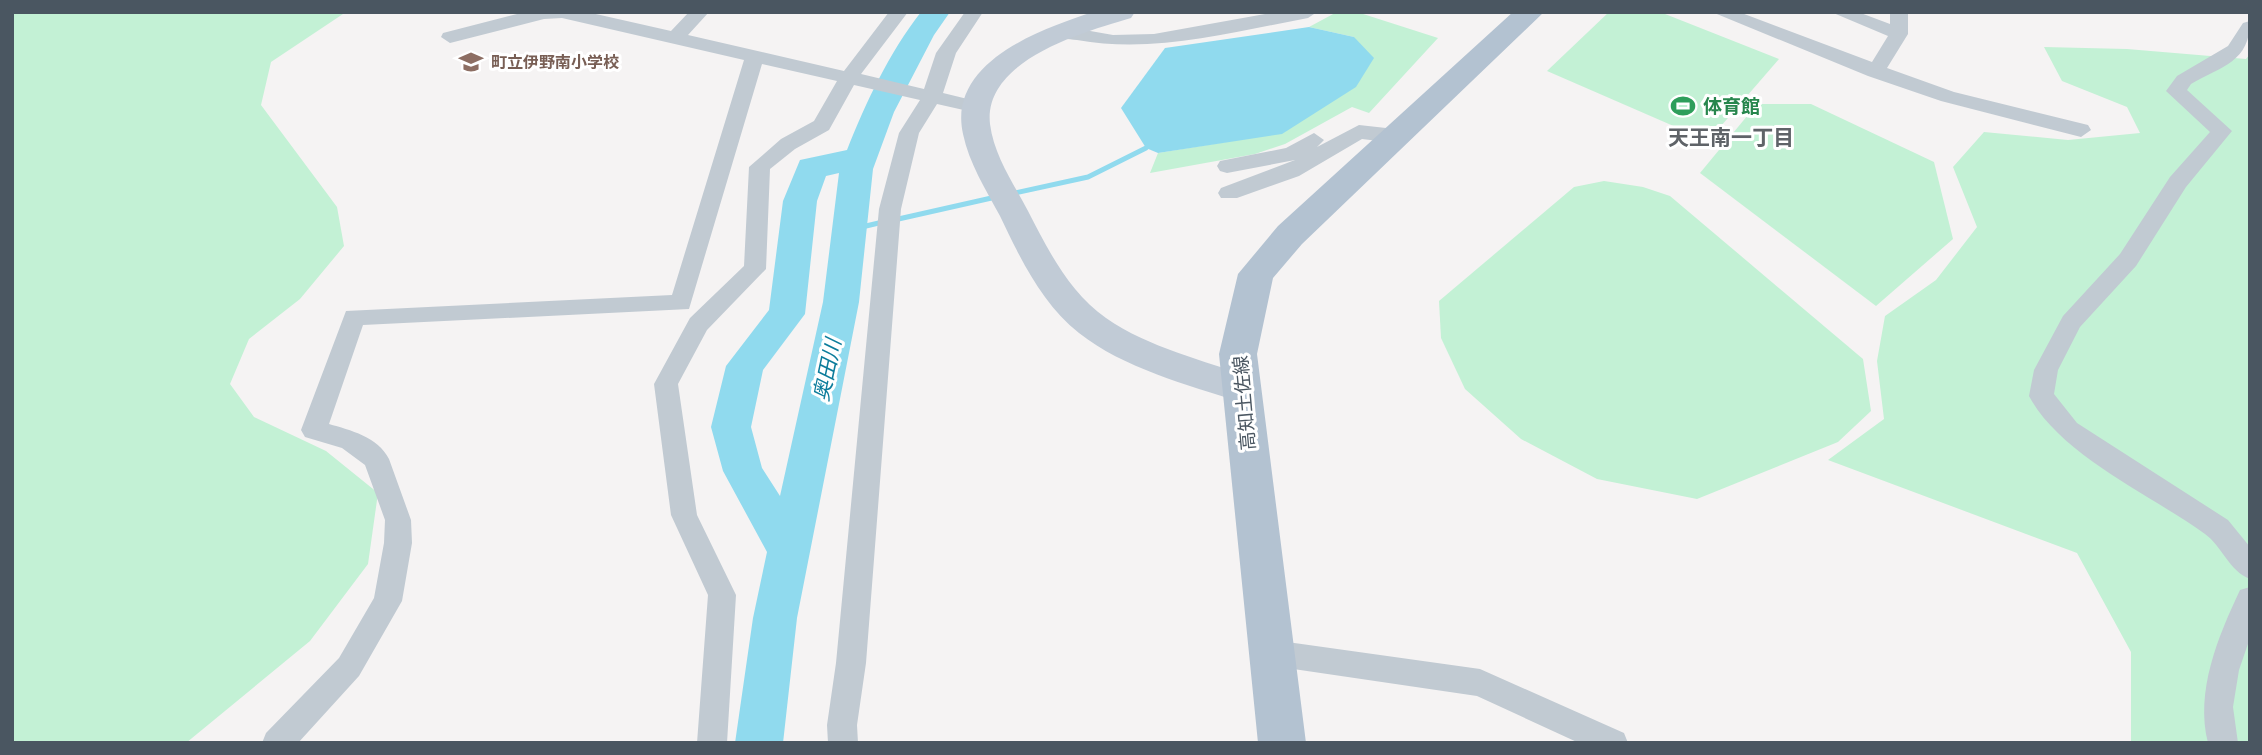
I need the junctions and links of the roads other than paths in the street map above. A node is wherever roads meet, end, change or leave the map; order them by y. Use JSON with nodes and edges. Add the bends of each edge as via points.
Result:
{"nodes":[{"id":1,"x":700,"y":12,"type":"edge"},
{"id":2,"x":899,"y":12,"type":"edge"},
{"id":3,"x":974,"y":12,"type":"edge"},
{"id":4,"x":1122,"y":12,"type":"edge"},
{"id":5,"x":1308,"y":12,"type":"edge"},
{"id":6,"x":1530,"y":12,"type":"edge"},
{"id":7,"x":1721,"y":12,"type":"edge"},
{"id":8,"x":1839,"y":12,"type":"edge"},
{"id":9,"x":1899,"y":12,"type":"edge"},
{"id":10,"x":2242,"y":12,"type":"edge"},
{"id":11,"x":2250,"y":24,"type":"edge"},
{"id":12,"x":1062,"y":32,"type":"junction"},
{"id":13,"x":1899,"y":34,"type":"junction"},
{"id":14,"x":450,"y":37,"type":"dead end"},
{"id":15,"x":674,"y":39,"type":"junction"},
{"id":16,"x":754,"y":59,"type":"junction"},
{"id":17,"x":1875,"y":72,"type":"junction"},
{"id":18,"x":848,"y":79,"type":"junction"},
{"id":19,"x":922,"y":96,"type":"junction"},
{"id":20,"x":977,"y":107,"type":"junction"},
{"id":21,"x":2081,"y":130,"type":"dead end"},
{"id":22,"x":1377,"y":134,"type":"junction"},
{"id":23,"x":1227,"y":166,"type":"dead end"},
{"id":24,"x":1229,"y":193,"type":"dead end"},
{"id":25,"x":1240,"y":388,"type":"junction"},
{"id":26,"x":2250,"y":567,"type":"edge"},
{"id":27,"x":2250,"y":599,"type":"edge"},
{"id":28,"x":1273,"y":653,"type":"junction"},
{"id":29,"x":277,"y":743,"type":"edge"},
{"id":30,"x":712,"y":743,"type":"edge"},
{"id":31,"x":844,"y":743,"type":"edge"},
{"id":32,"x":1282,"y":743,"type":"edge"},
{"id":33,"x":1614,"y":743,"type":"edge"},
{"id":34,"x":2223,"y":743,"type":"edge"}],
"edges":[{"from":1,"to":15,"type":"street"},
{"from":2,"to":18,"type":"street"},
{"from":3,"to":19,"type":"street"},
{"from":4,"to":12,"type":"street"},
{"from":5,"to":12,"type":"street","via":[[1154,40],[1113,41]]},
{"from":6,"to":22,"type":"main road","name":"高知土佐線"},
{"from":7,"to":17,"type":"street"},
{"from":8,"to":13,"type":"street"},
{"from":9,"to":13,"type":"street"},
{"from":10,"to":11,"type":"street"},
{"from":11,"to":26,"type":"street","via":[[2235,50],[2184,80],[2176,91],[2222,131],[2178,182],[2128,260],[2071,322],[2046,370],[2041,396],[2068,430],[2218,528]]},
{"from":12,"to":20,"type":"street","via":[[1037,43],[995,75],[979,94]]},
{"from":13,"to":17,"type":"street"},
{"from":14,"to":15,"type":"street","via":[[562,12]]},
{"from":15,"to":16,"type":"street"},
{"from":16,"to":18,"type":"street"},
{"from":16,"to":29,"type":"street","via":[[681,303],[354,317],[314,430],[350,440],[376,459],[398,520],[388,601],[349,667]]},
{"from":17,"to":21,"type":"street","via":[[1948,97]]},
{"from":18,"to":19,"type":"street"},
{"from":18,"to":30,"type":"street","via":[[822,125],[760,167],[755,269],[698,324],[666,384],[684,515],[722,595]]},
{"from":19,"to":20,"type":"street"},
{"from":19,"to":31,"type":"street","via":[[890,209],[842,725]]},
{"from":20,"to":25,"type":"street","via":[[975,121],[982,151],[1036,258],[1072,307],[1111,337]]},
{"from":22,"to":23,"type":"street","via":[[1334,127],[1292,154]]},
{"from":22,"to":24,"type":"street"},
{"from":22,"to":25,"type":"main road","name":"高知土佐線","via":[[1256,274],[1238,354]]},
{"from":25,"to":28,"type":"main road","name":"高知土佐線"},
{"from":27,"to":34,"type":"street","via":[[2218,694],[2218,730]]},
{"from":28,"to":32,"type":"main road","name":"高知土佐線"},
{"from":28,"to":33,"type":"street","via":[[1480,683]]}]}
